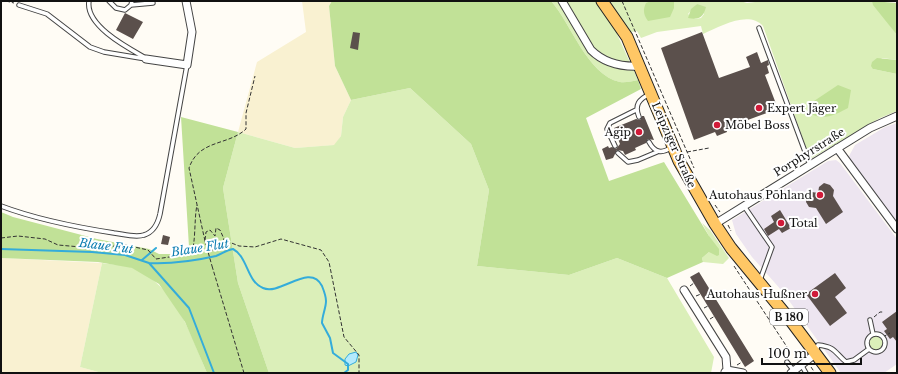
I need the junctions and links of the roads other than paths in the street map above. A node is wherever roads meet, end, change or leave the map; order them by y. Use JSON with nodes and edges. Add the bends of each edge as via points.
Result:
{"nodes":[{"id":1,"x":89,"y":1,"type":"edge"},
{"id":2,"x":109,"y":1,"type":"edge"},
{"id":3,"x":186,"y":1,"type":"edge"},
{"id":4,"x":562,"y":1,"type":"edge"},
{"id":5,"x":602,"y":1,"type":"edge"},
{"id":6,"x":131,"y":3,"type":"edge"},
{"id":7,"x":153,"y":3,"type":"dead end"},
{"id":8,"x":19,"y":5,"type":"road end"},
{"id":9,"x":758,"y":28,"type":"dead end"},
{"id":10,"x":146,"y":59,"type":"junction"},
{"id":11,"x":187,"y":65,"type":"junction"},
{"id":12,"x":640,"y":66,"type":"junction"},
{"id":13,"x":651,"y":94,"type":"junction"},
{"id":14,"x":636,"y":110,"type":"junction"},
{"id":15,"x":897,"y":116,"type":"edge"},
{"id":16,"x":639,"y":117,"type":"dead end"},
{"id":17,"x":649,"y":142,"type":"dead end"},
{"id":18,"x":615,"y":146,"type":"dead end"},
{"id":19,"x":673,"y":146,"type":"junction"},
{"id":20,"x":837,"y":148,"type":"junction"},
{"id":21,"x":657,"y":152,"type":"junction"},
{"id":22,"x":618,"y":153,"type":"dead end"},
{"id":23,"x":810,"y":165,"type":"junction"},
{"id":24,"x":1,"y":206,"type":"edge"},
{"id":25,"x":744,"y":206,"type":"junction"},
{"id":26,"x":719,"y":221,"type":"junction"},
{"id":27,"x":897,"y":229,"type":"edge"},
{"id":28,"x":759,"y":283,"type":"junction"},
{"id":29,"x":684,"y":290,"type":"dead end"},
{"id":30,"x":870,"y":321,"type":"road end"},
{"id":31,"x":873,"y":334,"type":"junction"},
{"id":32,"x":869,"y":349,"type":"junction"},
{"id":33,"x":815,"y":354,"type":"junction"},
{"id":34,"x":787,"y":362,"type":"dead end"},
{"id":35,"x":804,"y":364,"type":"junction"},
{"id":36,"x":725,"y":372,"type":"edge"},
{"id":37,"x":792,"y":372,"type":"edge"},
{"id":38,"x":744,"y":373,"type":"edge"},
{"id":39,"x":806,"y":373,"type":"edge"},
{"id":40,"x":830,"y":373,"type":"edge"}],
"edges":[{"from":1,"to":10,"type":"lane","via":[[88,10],[108,34]]},
{"from":2,"to":6,"type":"lane","via":[[116,8],[126,10]]},
{"from":3,"to":11,"type":"street","via":[[192,32]]},
{"from":4,"to":12,"type":"street","via":[[596,55],[626,67]]},
{"from":5,"to":12,"type":"main road","name":"Leipziger Straße","number":"B 180","via":[[627,38]]},
{"from":6,"to":7,"type":"lane"},
{"from":8,"to":10,"type":"lane","via":[[47,14],[90,47]]},
{"from":9,"to":23,"type":"lane"},
{"from":10,"to":11,"type":"street"},
{"from":11,"to":24,"type":"lane","via":[[160,214],[151,231],[145,235],[132,235],[86,229],[43,220]]},
{"from":12,"to":13,"type":"main road","name":"Leipziger Straße","number":"B 180"},
{"from":13,"to":14,"type":"lane","via":[[641,98]]},
{"from":13,"to":19,"type":"main road","name":"Leipziger Straße","number":"B 180"},
{"from":14,"to":16,"type":"lane"},
{"from":14,"to":18,"type":"lane","via":[[610,123],[607,129]]},
{"from":15,"to":20,"type":"street","name":"Porphyrstraße","via":[[870,128]]},
{"from":17,"to":21,"type":"lane"},
{"from":19,"to":21,"type":"lane","via":[[666,151]]},
{"from":19,"to":26,"type":"main road","name":"Leipziger Straße","number":"B 180","via":[[697,194]]},
{"from":20,"to":23,"type":"street","name":"Porphyrstraße"},
{"from":20,"to":27,"type":"street"},
{"from":21,"to":22,"type":"lane","via":[[628,162]]},
{"from":23,"to":25,"type":"street","name":"Porphyrstraße"},
{"from":25,"to":26,"type":"street","name":"Porphyrstraße"},
{"from":25,"to":28,"type":"lane","via":[[772,247]]},
{"from":26,"to":28,"type":"main road","name":"Leipziger Straße","number":"B 180","via":[[731,248]]},
{"from":28,"to":33,"type":"main road","name":"Leipziger Straße","number":"B 180","via":[[791,320]]},
{"from":29,"to":36,"type":"street","via":[[726,357]]},
{"from":30,"to":31,"type":"lane"},
{"from":31,"to":32,"type":"lane","via":[[867,341]]},
{"from":31,"to":32,"type":"lane","via":[[884,337],[886,344],[881,351],[875,353]]},
{"from":32,"to":33,"type":"lane","via":[[850,362],[846,362],[835,349],[828,346],[818,345]]},
{"from":33,"to":35,"type":"street"},
{"from":33,"to":40,"type":"main road","name":"Leipziger Straße","number":"B 180"},
{"from":34,"to":37,"type":"lane"},
{"from":35,"to":37,"type":"street"},
{"from":35,"to":39,"type":"lane"},
{"from":36,"to":38,"type":"street"}]}
